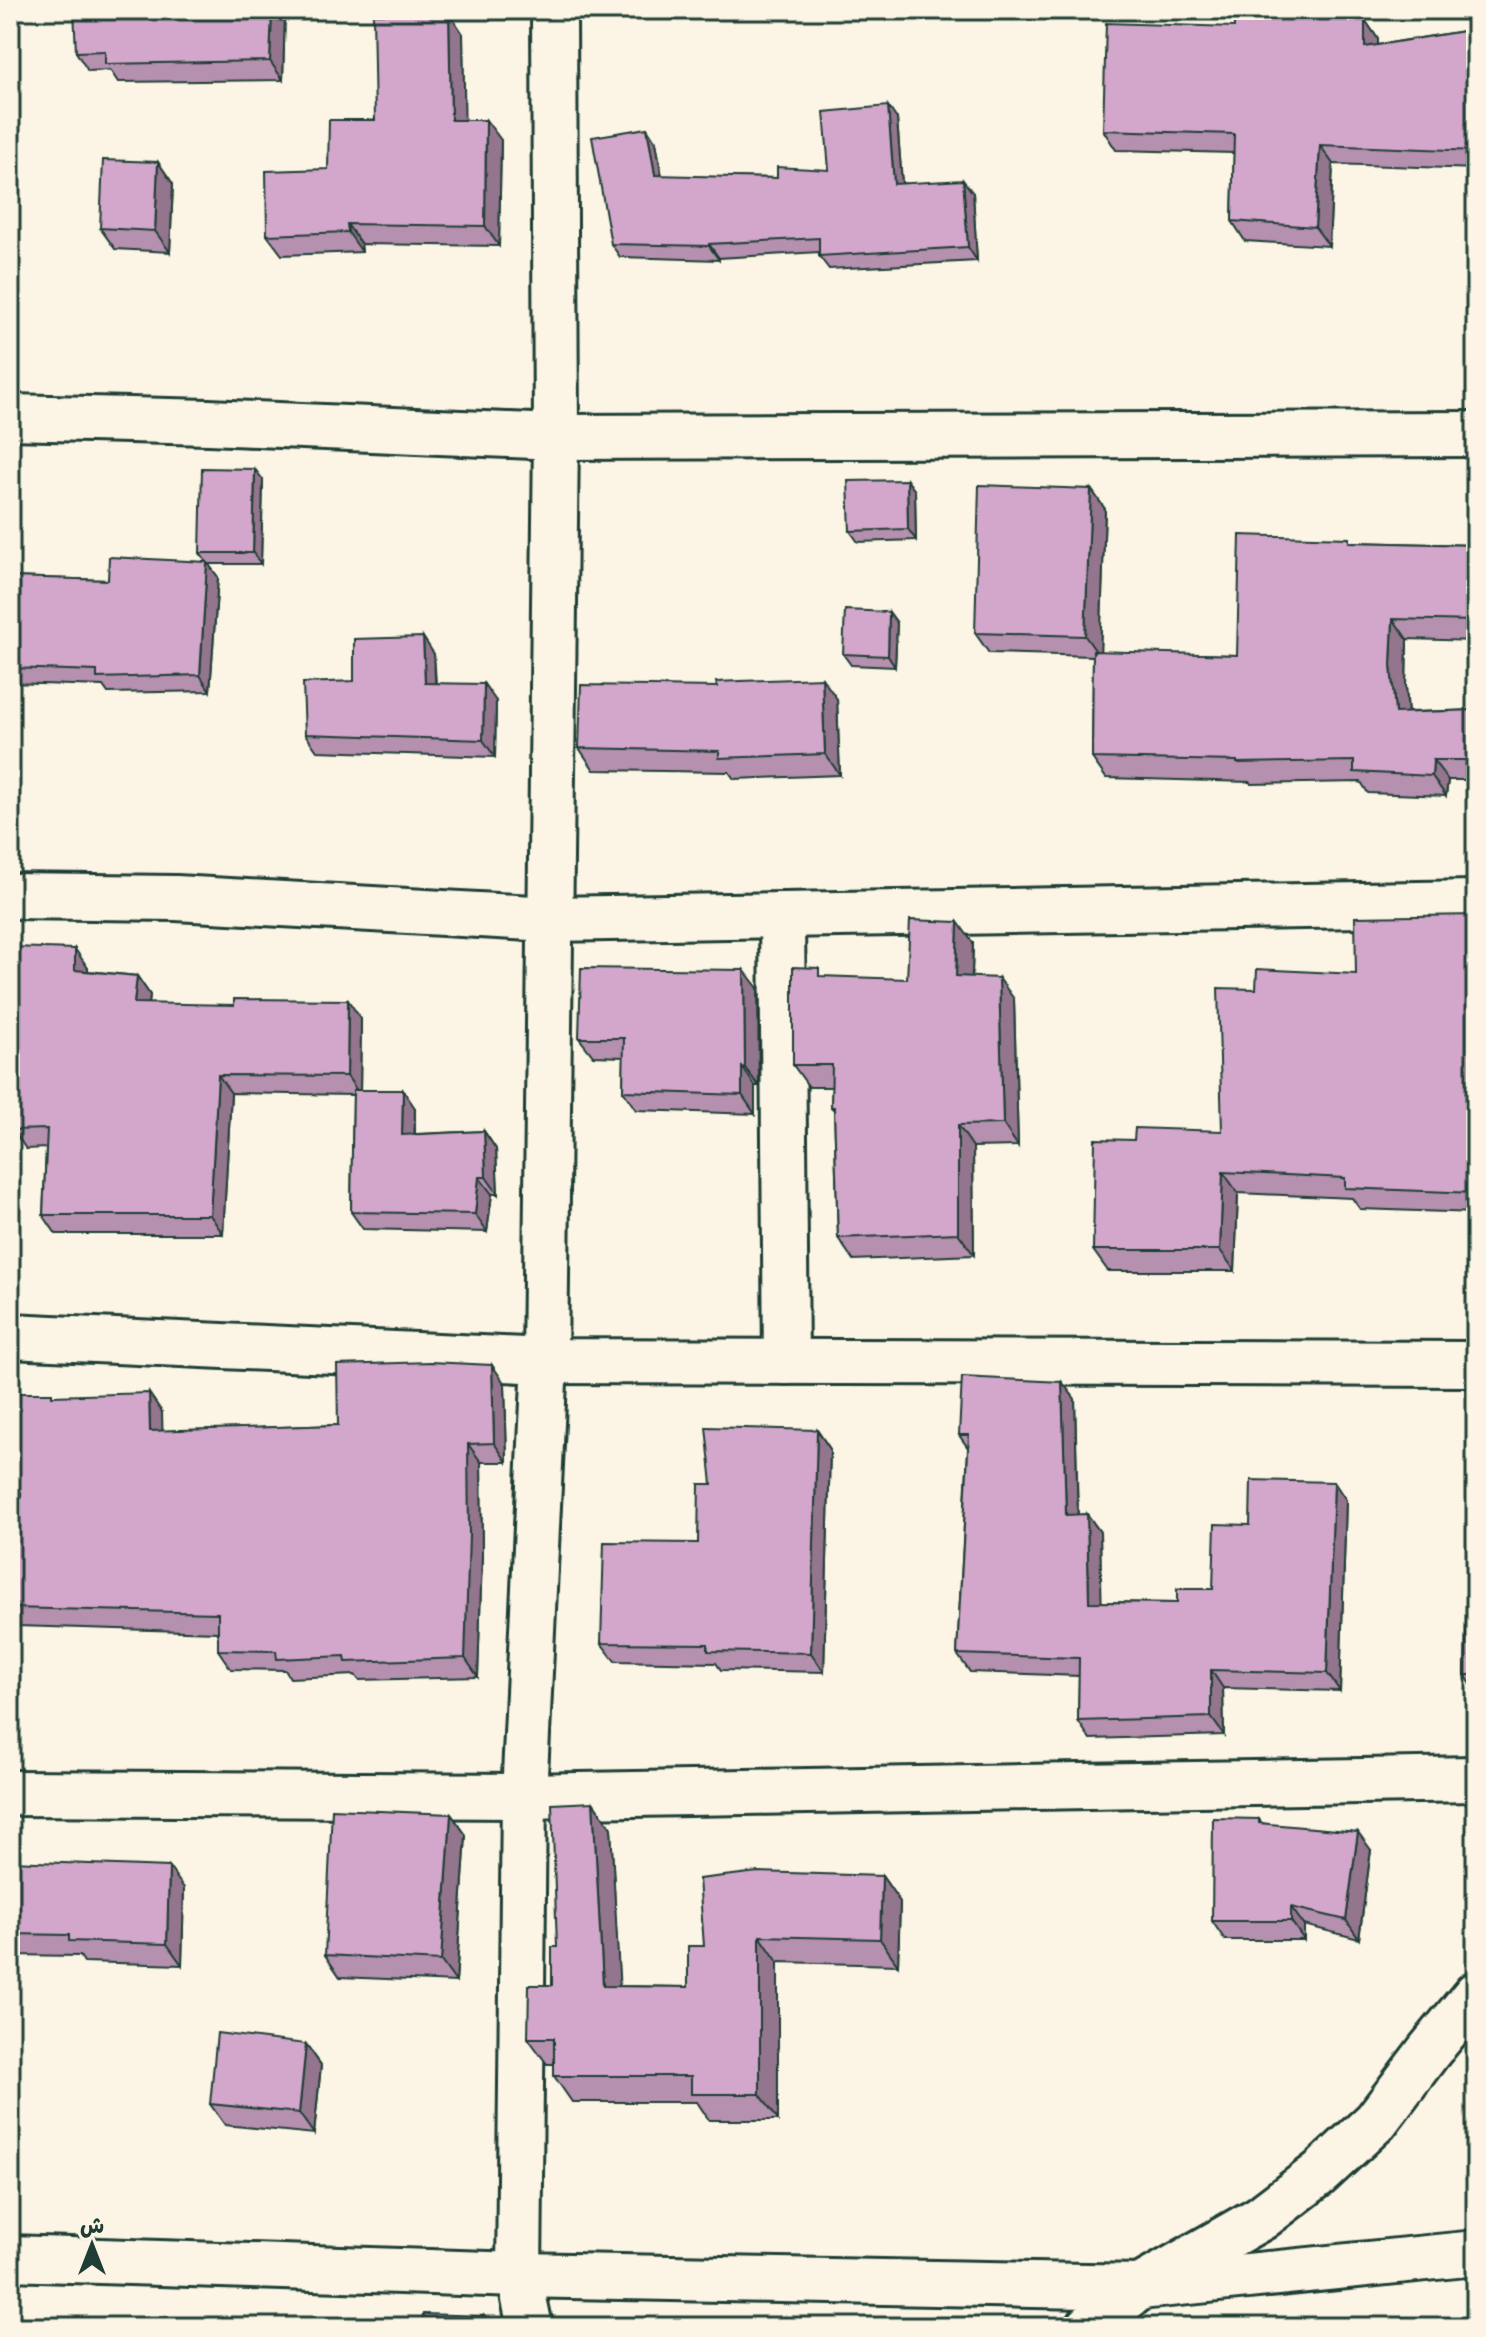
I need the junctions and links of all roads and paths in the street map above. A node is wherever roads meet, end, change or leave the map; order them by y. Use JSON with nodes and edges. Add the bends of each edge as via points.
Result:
{"nodes":[{"id":1,"x":554,"y":10,"type":"edge"},
{"id":2,"x":10,"y":417,"type":"edge"},
{"id":3,"x":1476,"y":434,"type":"edge"},
{"id":4,"x":556,"y":437,"type":"junction"},
{"id":5,"x":10,"y":896,"type":"edge"},
{"id":6,"x":1476,"y":903,"type":"edge"},
{"id":7,"x":782,"y":915,"type":"junction"},
{"id":8,"x":550,"y":919,"type":"junction"},
{"id":9,"x":10,"y":1336,"type":"edge"},
{"id":10,"x":545,"y":1361,"type":"junction"},
{"id":11,"x":786,"y":1362,"type":"junction"},
{"id":12,"x":1476,"y":1364,"type":"edge"},
{"id":13,"x":1476,"y":1779,"type":"edge"},
{"id":14,"x":10,"y":1793,"type":"edge"},
{"id":15,"x":524,"y":1796,"type":"junction"},
{"id":16,"x":1476,"y":1994,"type":"edge"},
{"id":17,"x":1476,"y":2253,"type":"edge"},
{"id":18,"x":10,"y":2258,"type":"edge"},
{"id":19,"x":519,"y":2275,"type":"junction"},
{"id":20,"x":1140,"y":2287,"type":"junction"},
{"id":21,"x":530,"y":2327,"type":"edge"},
{"id":22,"x":1089,"y":2327,"type":"edge"}],
"edges":[{"from":1,"to":4,"type":"street"},
{"from":2,"to":4,"type":"street"},
{"from":3,"to":4,"type":"street"},
{"from":4,"to":8,"type":"street"},
{"from":5,"to":8,"type":"street","via":[[176,898]]},
{"from":6,"to":7,"type":"street"},
{"from":7,"to":8,"type":"street"},
{"from":7,"to":11,"type":"street"},
{"from":8,"to":10,"type":"street"},
{"from":9,"to":10,"type":"street"},
{"from":10,"to":11,"type":"street"},
{"from":10,"to":15,"type":"street"},
{"from":11,"to":12,"type":"street"},
{"from":13,"to":15,"type":"street"},
{"from":14,"to":15,"type":"street"},
{"from":15,"to":19,"type":"street"},
{"from":16,"to":20,"type":"street","via":[[1376,2121],[1320,2173],[1261,2218]]},
{"from":17,"to":20,"type":"street"},
{"from":18,"to":19,"type":"street"},
{"from":19,"to":20,"type":"street"},
{"from":19,"to":21,"type":"street"},
{"from":20,"to":22,"type":"street"}]}
